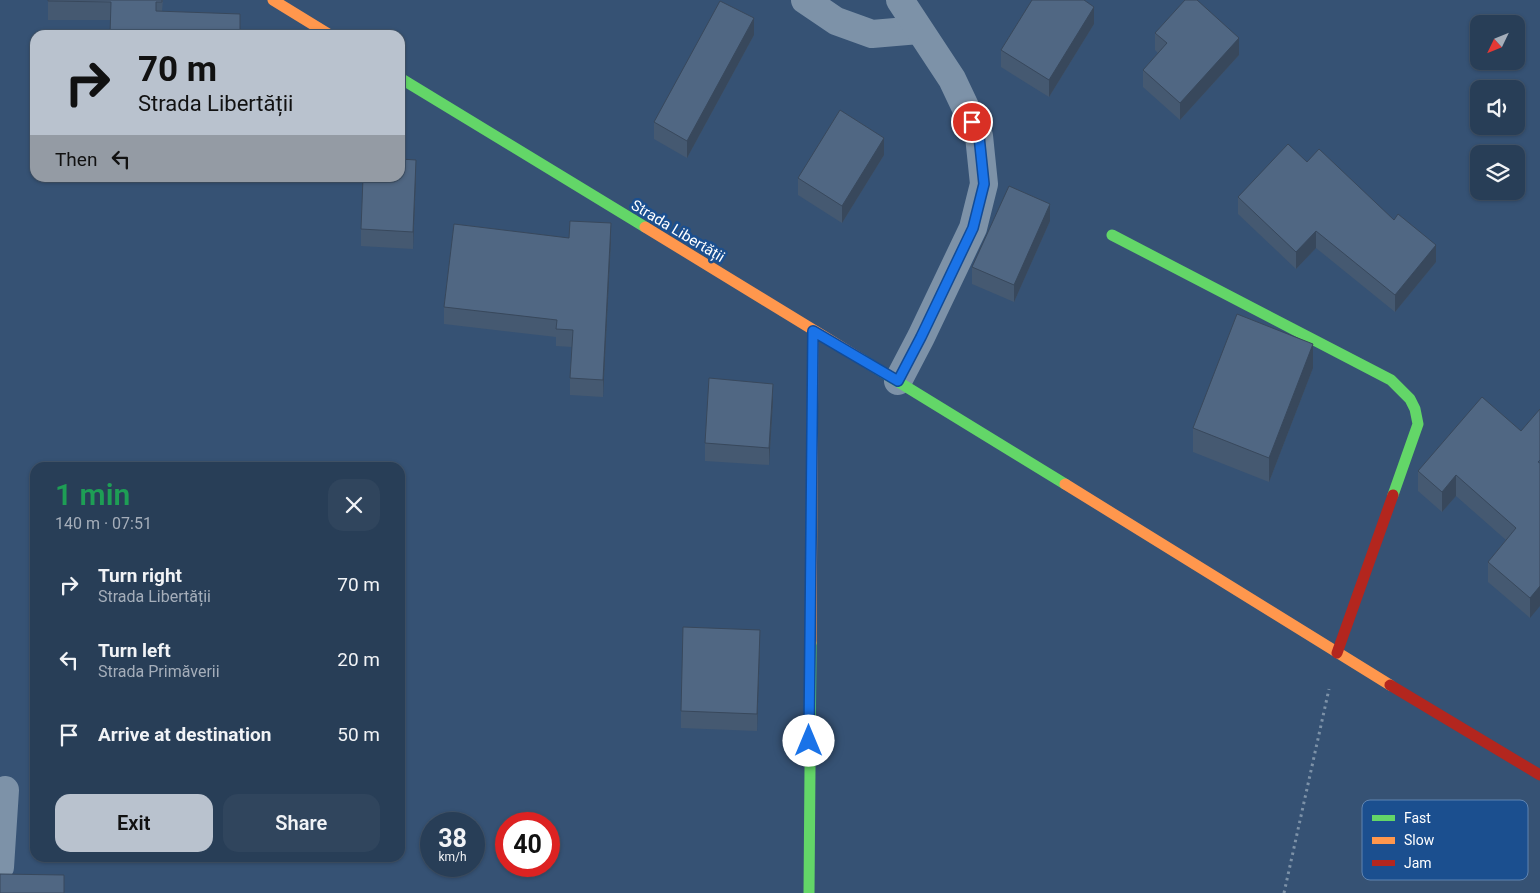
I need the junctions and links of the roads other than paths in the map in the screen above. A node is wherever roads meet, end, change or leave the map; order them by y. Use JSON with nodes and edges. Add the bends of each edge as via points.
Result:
{"nodes":[{"id":1,"x":273,"y":0,"type":"edge"},
{"id":2,"x":805,"y":0,"type":"edge"},
{"id":3,"x":900,"y":0,"type":"edge"},
{"id":4,"x":322,"y":30,"type":"edge"},
{"id":5,"x":919,"y":30,"type":"junction"},
{"id":6,"x":405,"y":81,"type":"edge"},
{"id":7,"x":1112,"y":235,"type":"dead end"},
{"id":8,"x":813,"y":331,"type":"junction"},
{"id":9,"x":898,"y":381,"type":"junction"},
{"id":10,"x":1337,"y":653,"type":"junction"},
{"id":11,"x":1540,"y":775,"type":"edge"},
{"id":12,"x":5,"y":790,"type":"dead end"},
{"id":13,"x":0,"y":867,"type":"edge"},
{"id":14,"x":809,"y":893,"type":"edge"}],
"edges":[{"from":1,"to":4,"type":"main road"},
{"from":2,"to":5,"type":"street","via":[[836,20],[872,34]]},
{"from":3,"to":5,"type":"street"},
{"from":5,"to":9,"type":"street","via":[[952,79],[979,136],[984,184],[973,228]]},
{"from":6,"to":8,"type":"main road","name":"Strada Libertății"},
{"from":7,"to":10,"type":"main road","via":[[1391,380],[1408,394],[1416,408],[1418,424]]},
{"from":8,"to":9,"type":"main road","name":"Strada Libertății"},
{"from":8,"to":14,"type":"main road"},
{"from":9,"to":10,"type":"main road","name":"Strada Libertății"},
{"from":10,"to":11,"type":"main road","name":"Strada Libertății"},
{"from":12,"to":13,"type":"street"}]}
